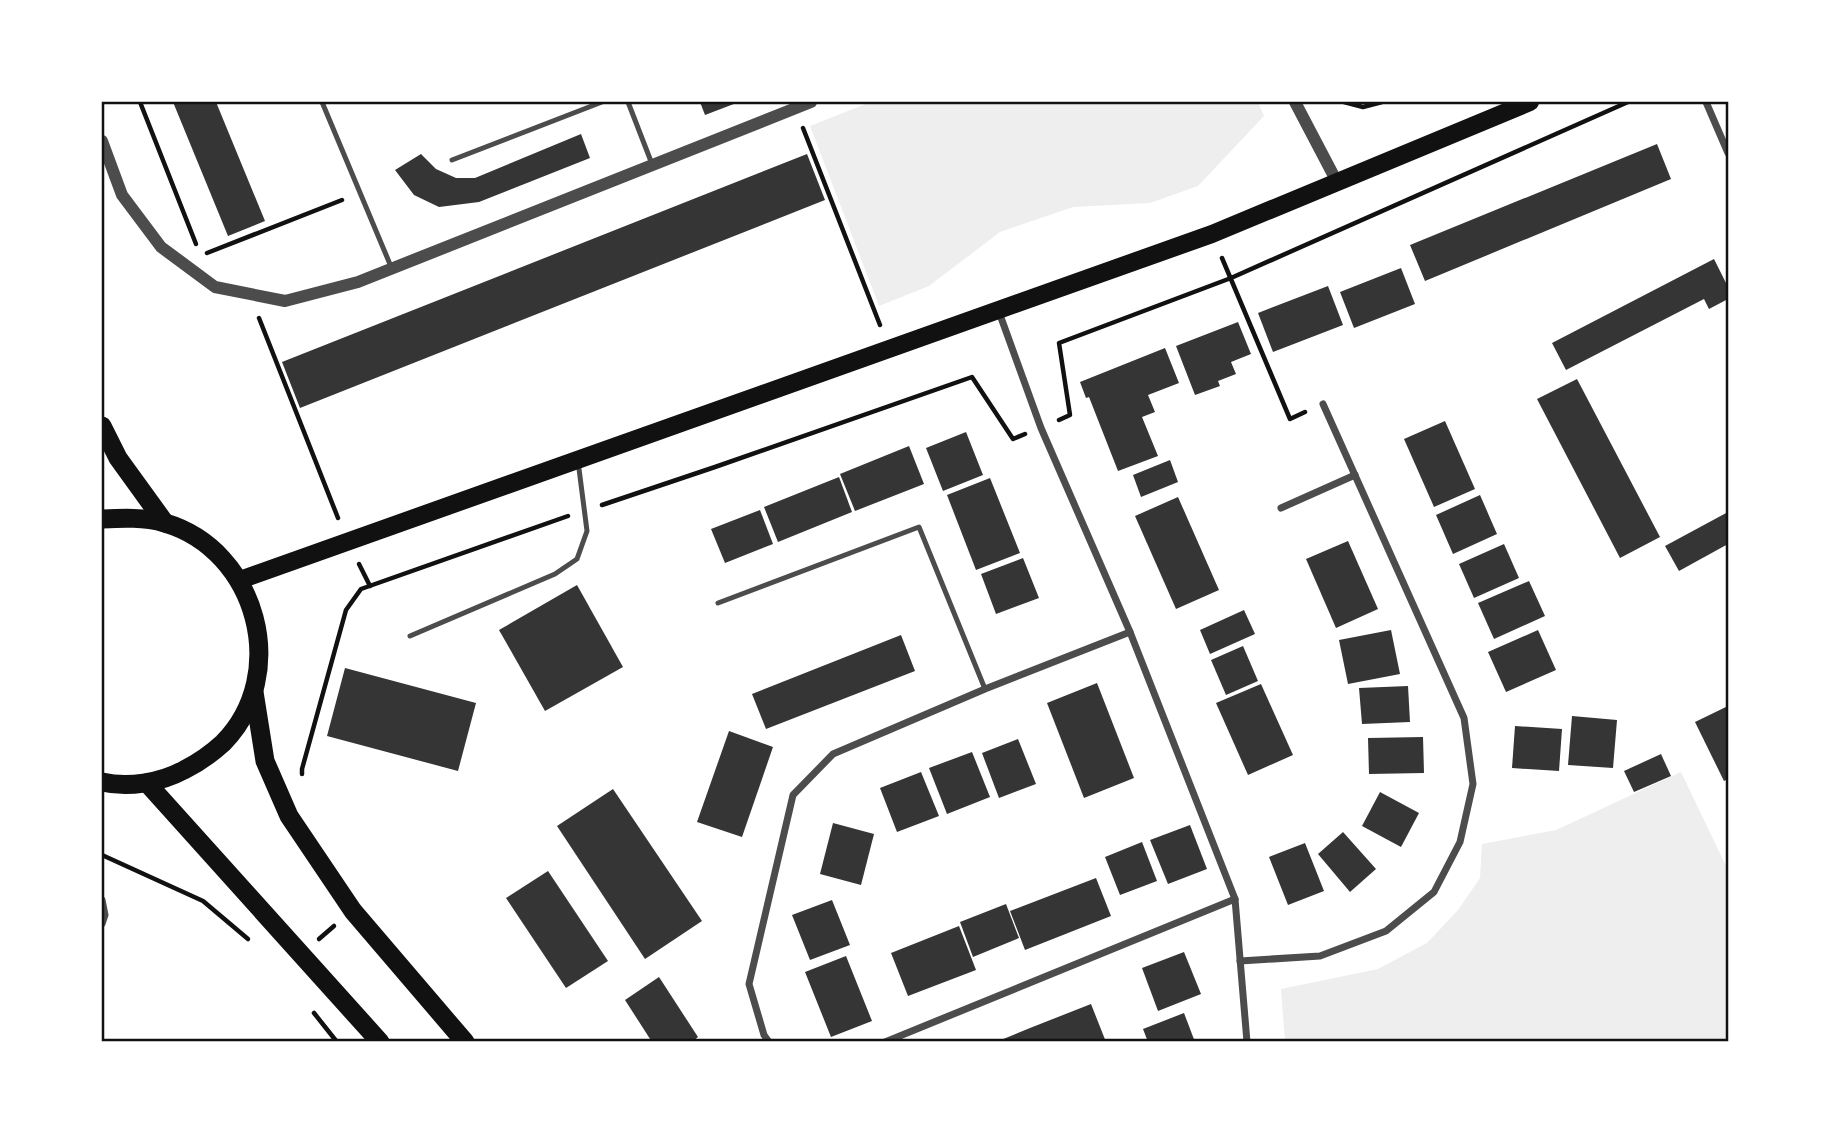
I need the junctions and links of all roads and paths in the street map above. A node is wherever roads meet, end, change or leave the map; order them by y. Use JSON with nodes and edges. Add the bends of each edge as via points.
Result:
{"nodes":[{"id":1,"x":139,"y":102,"type":"edge"},
{"id":2,"x":322,"y":102,"type":"edge"},
{"id":3,"x":602,"y":102,"type":"edge"},
{"id":4,"x":628,"y":102,"type":"edge"},
{"id":5,"x":811,"y":102,"type":"edge"},
{"id":6,"x":1295,"y":102,"type":"edge"},
{"id":7,"x":1345,"y":102,"type":"edge"},
{"id":8,"x":1382,"y":102,"type":"edge"},
{"id":9,"x":1531,"y":102,"type":"edge"},
{"id":10,"x":1628,"y":102,"type":"edge"},
{"id":11,"x":1706,"y":102,"type":"edge"},
{"id":12,"x":795,"y":108,"type":"junction"},
{"id":13,"x":102,"y":141,"type":"edge"},
{"id":14,"x":1728,"y":153,"type":"edge"},
{"id":15,"x":452,"y":160,"type":"dead end"},
{"id":16,"x":653,"y":165,"type":"junction"},
{"id":17,"x":1337,"y":182,"type":"junction"},
{"id":18,"x":360,"y":192,"type":"junction"},
{"id":19,"x":1212,"y":234,"type":"junction"},
{"id":20,"x":201,"y":255,"type":"junction"},
{"id":21,"x":210,"y":263,"type":"dead end"},
{"id":22,"x":392,"y":269,"type":"junction"},
{"id":23,"x":1231,"y":278,"type":"junction"},
{"id":24,"x":249,"y":293,"type":"junction"},
{"id":25,"x":998,"y":312,"type":"junction"},
{"id":26,"x":890,"y":350,"type":"junction"},
{"id":27,"x":1323,"y":404,"type":"joint"},
{"id":28,"x":102,"y":426,"type":"edge"},
{"id":29,"x":1041,"y":428,"type":"junction"},
{"id":30,"x":578,"y":460,"type":"junction"},
{"id":31,"x":1355,"y":475,"type":"junction"},
{"id":32,"x":1281,"y":508,"type":"dead end"},
{"id":33,"x":584,"y":511,"type":"junction"},
{"id":34,"x":336,"y":514,"type":"dead end"},
{"id":35,"x":102,"y":519,"type":"edge"},
{"id":36,"x":165,"y":523,"type":"junction"},
{"id":37,"x":240,"y":580,"type":"junction"},
{"id":38,"x":718,"y":603,"type":"dead end"},
{"id":39,"x":1130,"y":632,"type":"junction"},
{"id":40,"x":410,"y":636,"type":"dead end"},
{"id":41,"x":985,"y":689,"type":"junction"},
{"id":42,"x":254,"y":691,"type":"junction"},
{"id":43,"x":302,"y":779,"type":"dead end"},
{"id":44,"x":102,"y":782,"type":"edge"},
{"id":45,"x":147,"y":783,"type":"junction"},
{"id":46,"x":102,"y":855,"type":"edge"},
{"id":47,"x":1235,"y":899,"type":"junction"},
{"id":48,"x":102,"y":900,"type":"edge"},
{"id":49,"x":353,"y":911,"type":"junction"},
{"id":50,"x":102,"y":923,"type":"edge"},
{"id":51,"x":250,"y":940,"type":"dead end"},
{"id":52,"x":300,"y":954,"type":"junction"},
{"id":53,"x":1240,"y":961,"type":"junction"},
{"id":54,"x":380,"y":1041,"type":"edge"},
{"id":55,"x":465,"y":1041,"type":"edge"},
{"id":56,"x":769,"y":1041,"type":"edge"},
{"id":57,"x":885,"y":1041,"type":"edge"},
{"id":58,"x":1247,"y":1041,"type":"edge"}],
"edges":[{"from":1,"to":20,"type":"path"},
{"from":2,"to":18,"type":"lane"},
{"from":3,"to":15,"type":"lane"},
{"from":4,"to":16,"type":"lane"},
{"from":5,"to":12,"type":"street"},
{"from":6,"to":17,"type":"street"},
{"from":7,"to":8,"type":"path","via":[[1363,107]]},
{"from":9,"to":17,"type":"main road"},
{"from":10,"to":23,"type":"path"},
{"from":11,"to":14,"type":"street"},
{"from":12,"to":16,"type":"street"},
{"from":12,"to":26,"type":"path"},
{"from":13,"to":24,"type":"street","via":[[122,195],[161,247],[215,287]]},
{"from":16,"to":22,"type":"street"},
{"from":17,"to":19,"type":"main road"},
{"from":18,"to":20,"type":"path"},
{"from":18,"to":22,"type":"lane"},
{"from":19,"to":23,"type":"path"},
{"from":19,"to":25,"type":"main road"},
{"from":20,"to":21,"type":"path"},
{"from":22,"to":24,"type":"street","via":[[285,301]]},
{"from":23,"to":27,"type":"path","via":[[1290,419]]},
{"from":23,"to":29,"type":"path","via":[[1059,343],[1070,415]]},
{"from":24,"to":34,"type":"path"},
{"from":25,"to":26,"type":"main road"},
{"from":25,"to":29,"type":"street"},
{"from":26,"to":30,"type":"main road"},
{"from":27,"to":31,"type":"street"},
{"from":28,"to":36,"type":"highway","via":[[118,458]]},
{"from":29,"to":33,"type":"path","via":[[1013,439],[972,377]]},
{"from":29,"to":39,"type":"street"},
{"from":30,"to":33,"type":"lane"},
{"from":30,"to":37,"type":"main road"},
{"from":31,"to":32,"type":"street"},
{"from":31,"to":53,"type":"street","via":[[1464,718],[1473,784],[1460,842],[1434,892],[1386,932],[1320,956]]},
{"from":33,"to":40,"type":"lane","via":[[587,531],[577,558],[555,574]]},
{"from":33,"to":43,"type":"path","via":[[361,589],[346,610]]},
{"from":35,"to":36,"type":"highway","via":[[132,517]]},
{"from":36,"to":37,"type":"highway","via":[[195,536]]},
{"from":37,"to":42,"type":"highway","via":[[255,615],[260,653]]},
{"from":38,"to":41,"type":"lane","via":[[919,527]]},
{"from":39,"to":41,"type":"street"},
{"from":39,"to":47,"type":"street"},
{"from":41,"to":56,"type":"street","via":[[833,754],[793,795],[749,984]]},
{"from":42,"to":45,"type":"highway","via":[[224,742],[175,775]]},
{"from":42,"to":49,"type":"highway","via":[[265,761],[289,816]]},
{"from":44,"to":45,"type":"highway"},
{"from":45,"to":52,"type":"highway"},
{"from":46,"to":51,"type":"path","via":[[203,901]]},
{"from":47,"to":53,"type":"street"},
{"from":47,"to":57,"type":"street"},
{"from":48,"to":50,"type":"street"},
{"from":49,"to":52,"type":"path"},
{"from":49,"to":55,"type":"highway"},
{"from":52,"to":54,"type":"highway"},
{"from":53,"to":58,"type":"street"}]}
